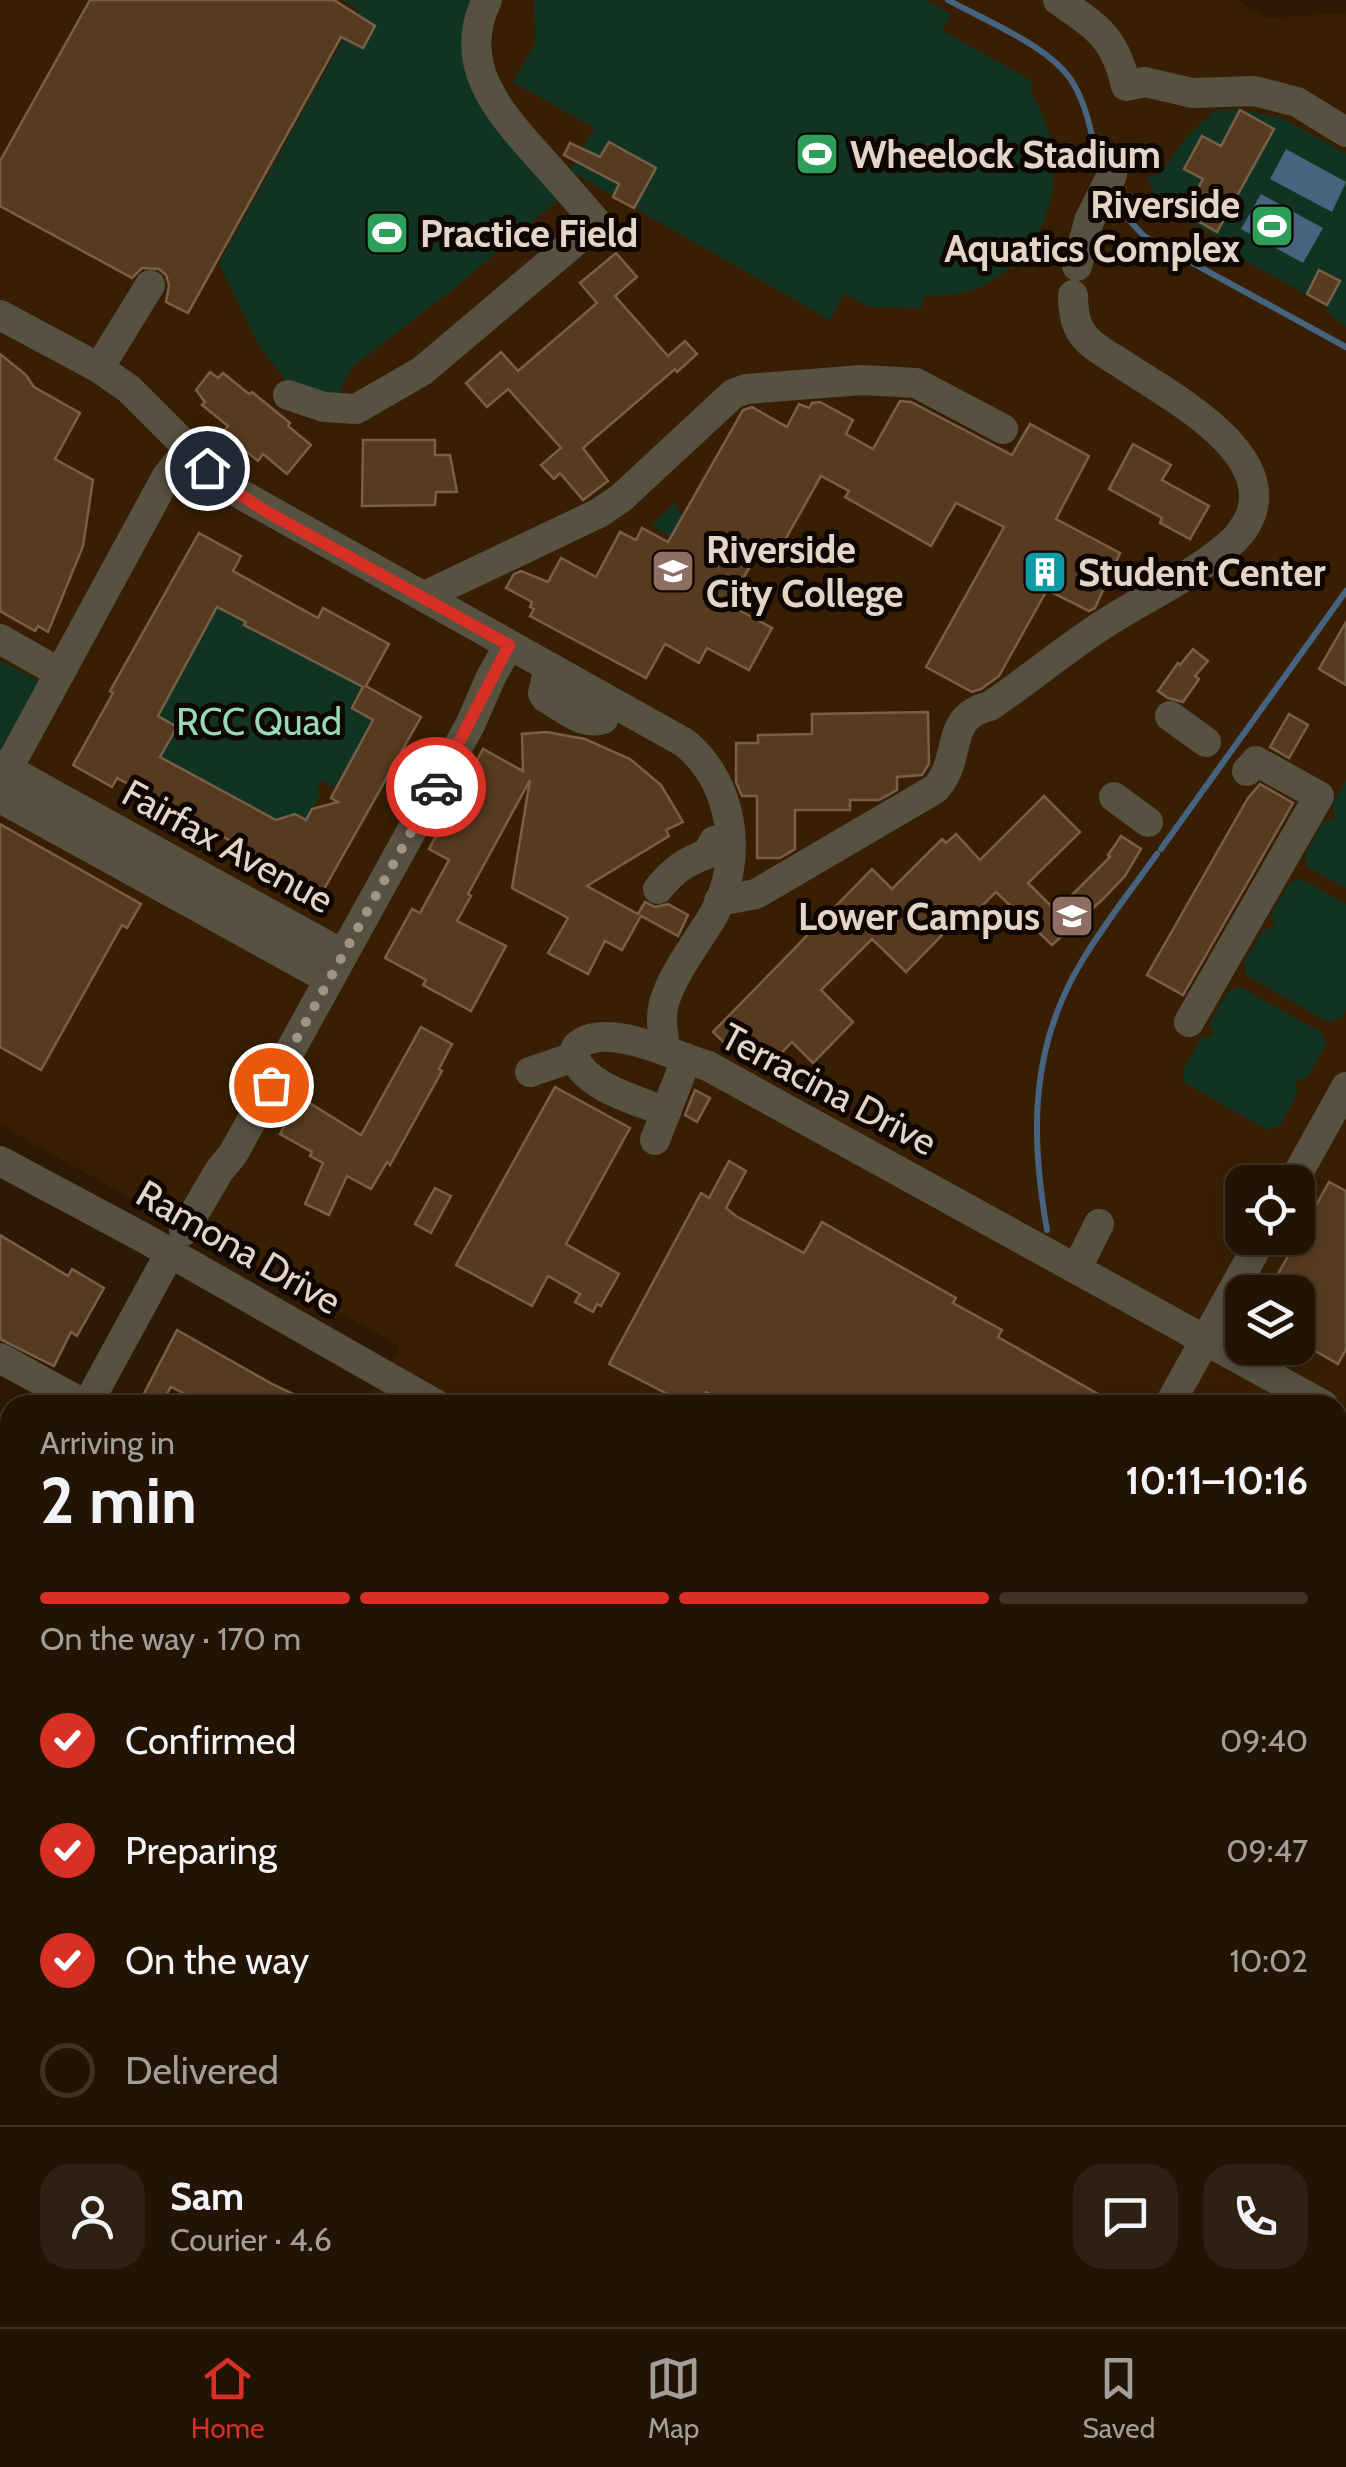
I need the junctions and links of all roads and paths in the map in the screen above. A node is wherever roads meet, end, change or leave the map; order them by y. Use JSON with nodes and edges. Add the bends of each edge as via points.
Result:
{"nodes":[{"id":1,"x":487,"y":0,"type":"edge"},
{"id":2,"x":1058,"y":0,"type":"edge"},
{"id":3,"x":1346,"y":132,"type":"edge"},
{"id":4,"x":1106,"y":187,"type":"dead end"},
{"id":5,"x":150,"y":285,"type":"dead end"},
{"id":6,"x":0,"y":315,"type":"edge"},
{"id":7,"x":106,"y":358,"type":"junction"},
{"id":8,"x":288,"y":395,"type":"dead end"},
{"id":9,"x":1004,"y":430,"type":"dead end"},
{"id":10,"x":188,"y":451,"type":"junction"},
{"id":11,"x":428,"y":600,"type":"junction"},
{"id":12,"x":0,"y":640,"type":"edge"},
{"id":13,"x":509,"y":645,"type":"junction"},
{"id":14,"x":60,"y":673,"type":"junction"},
{"id":15,"x":1170,"y":716,"type":"dead end"},
{"id":16,"x":1206,"y":742,"type":"dead end"},
{"id":17,"x":1247,"y":772,"type":"dead end"},
{"id":18,"x":2,"y":779,"type":"edge"},
{"id":19,"x":1114,"y":797,"type":"dead end"},
{"id":20,"x":1148,"y":822,"type":"dead end"},
{"id":21,"x":722,"y":853,"type":"junction"},
{"id":22,"x":658,"y":889,"type":"dead end"},
{"id":23,"x":720,"y":902,"type":"junction"},
{"id":24,"x":335,"y":964,"type":"junction"},
{"id":25,"x":1189,"y":1022,"type":"dead end"},
{"id":26,"x":676,"y":1054,"type":"junction"},
{"id":27,"x":574,"y":1057,"type":"junction"},
{"id":28,"x":530,"y":1072,"type":"dead end"},
{"id":29,"x":1346,"y":1087,"type":"edge"},
{"id":30,"x":0,"y":1161,"type":"edge"},
{"id":31,"x":1302,"y":1165,"type":"edge"},
{"id":32,"x":1099,"y":1224,"type":"dead end"},
{"id":33,"x":177,"y":1242,"type":"junction"},
{"id":34,"x":1084,"y":1254,"type":"dead end"},
{"id":35,"x":1252,"y":1255,"type":"edge"},
{"id":36,"x":1205,"y":1340,"type":"junction"},
{"id":37,"x":0,"y":1358,"type":"edge"},
{"id":38,"x":68,"y":1395,"type":"edge"},
{"id":39,"x":92,"y":1395,"type":"edge"},
{"id":40,"x":421,"y":1395,"type":"edge"},
{"id":41,"x":1175,"y":1395,"type":"edge"},
{"id":42,"x":1305,"y":1395,"type":"edge"}],
"edges":[{"from":1,"to":8,"type":"street","via":[[476,44],[490,100],[597,223],[422,372],[356,409]]},
{"from":2,"to":3,"type":"street","via":[[1111,42],[1126,86],[1254,91],[1297,102]]},
{"from":4,"to":23,"type":"street","via":[[1074,280],[1080,330],[1223,436],[1248,465],[1254,508],[1234,540],[964,718],[935,789],[756,894]]},
{"from":5,"to":7,"type":"street"},
{"from":6,"to":7,"type":"street","name":"Terracina Drive"},
{"from":7,"to":10,"type":"street","name":"Terracina Drive"},
{"from":9,"to":11,"type":"street","via":[[916,383],[746,389],[732,394],[599,513]]},
{"from":10,"to":11,"type":"street","name":"Terracina Drive","via":[[226,486]]},
{"from":10,"to":14,"type":"street","via":[[167,476]]},
{"from":11,"to":13,"type":"street","name":"Terracina Drive"},
{"from":12,"to":14,"type":"street"},
{"from":13,"to":21,"type":"street","name":"Terracina Drive","via":[[696,752],[723,792]]},
{"from":13,"to":24,"type":"street"},
{"from":14,"to":18,"type":"street"},
{"from":15,"to":16,"type":"street"},
{"from":17,"to":25,"type":"street","via":[[1256,761],[1319,796]]},
{"from":18,"to":24,"type":"street","name":"Fairfax Avenue","via":[[176,879],[316,972]]},
{"from":19,"to":20,"type":"street"},
{"from":21,"to":22,"type":"street","via":[[688,860]]},
{"from":21,"to":23,"type":"street","name":"Terracina Drive"},
{"from":23,"to":26,"type":"street","name":"Terracina Drive","via":[[666,996],[661,1022]]},
{"from":24,"to":33,"type":"street","via":[[233,1154]]},
{"from":26,"to":27,"type":"street","via":[[592,1037],[576,1047]]},
{"from":26,"to":27,"type":"street","via":[[660,1126],[579,1069]]},
{"from":26,"to":36,"type":"street","name":"Terracina Drive","via":[[754,1090]]},
{"from":27,"to":28,"type":"street"},
{"from":29,"to":31,"type":"street"},
{"from":30,"to":33,"type":"street","name":"Ramona Drive"},
{"from":32,"to":34,"type":"street"},
{"from":33,"to":39,"type":"street"},
{"from":33,"to":40,"type":"street","name":"Ramona Drive"},
{"from":35,"to":36,"type":"street"},
{"from":36,"to":41,"type":"street"},
{"from":36,"to":42,"type":"street","name":"Terracina Drive"},
{"from":37,"to":38,"type":"street"}]}
